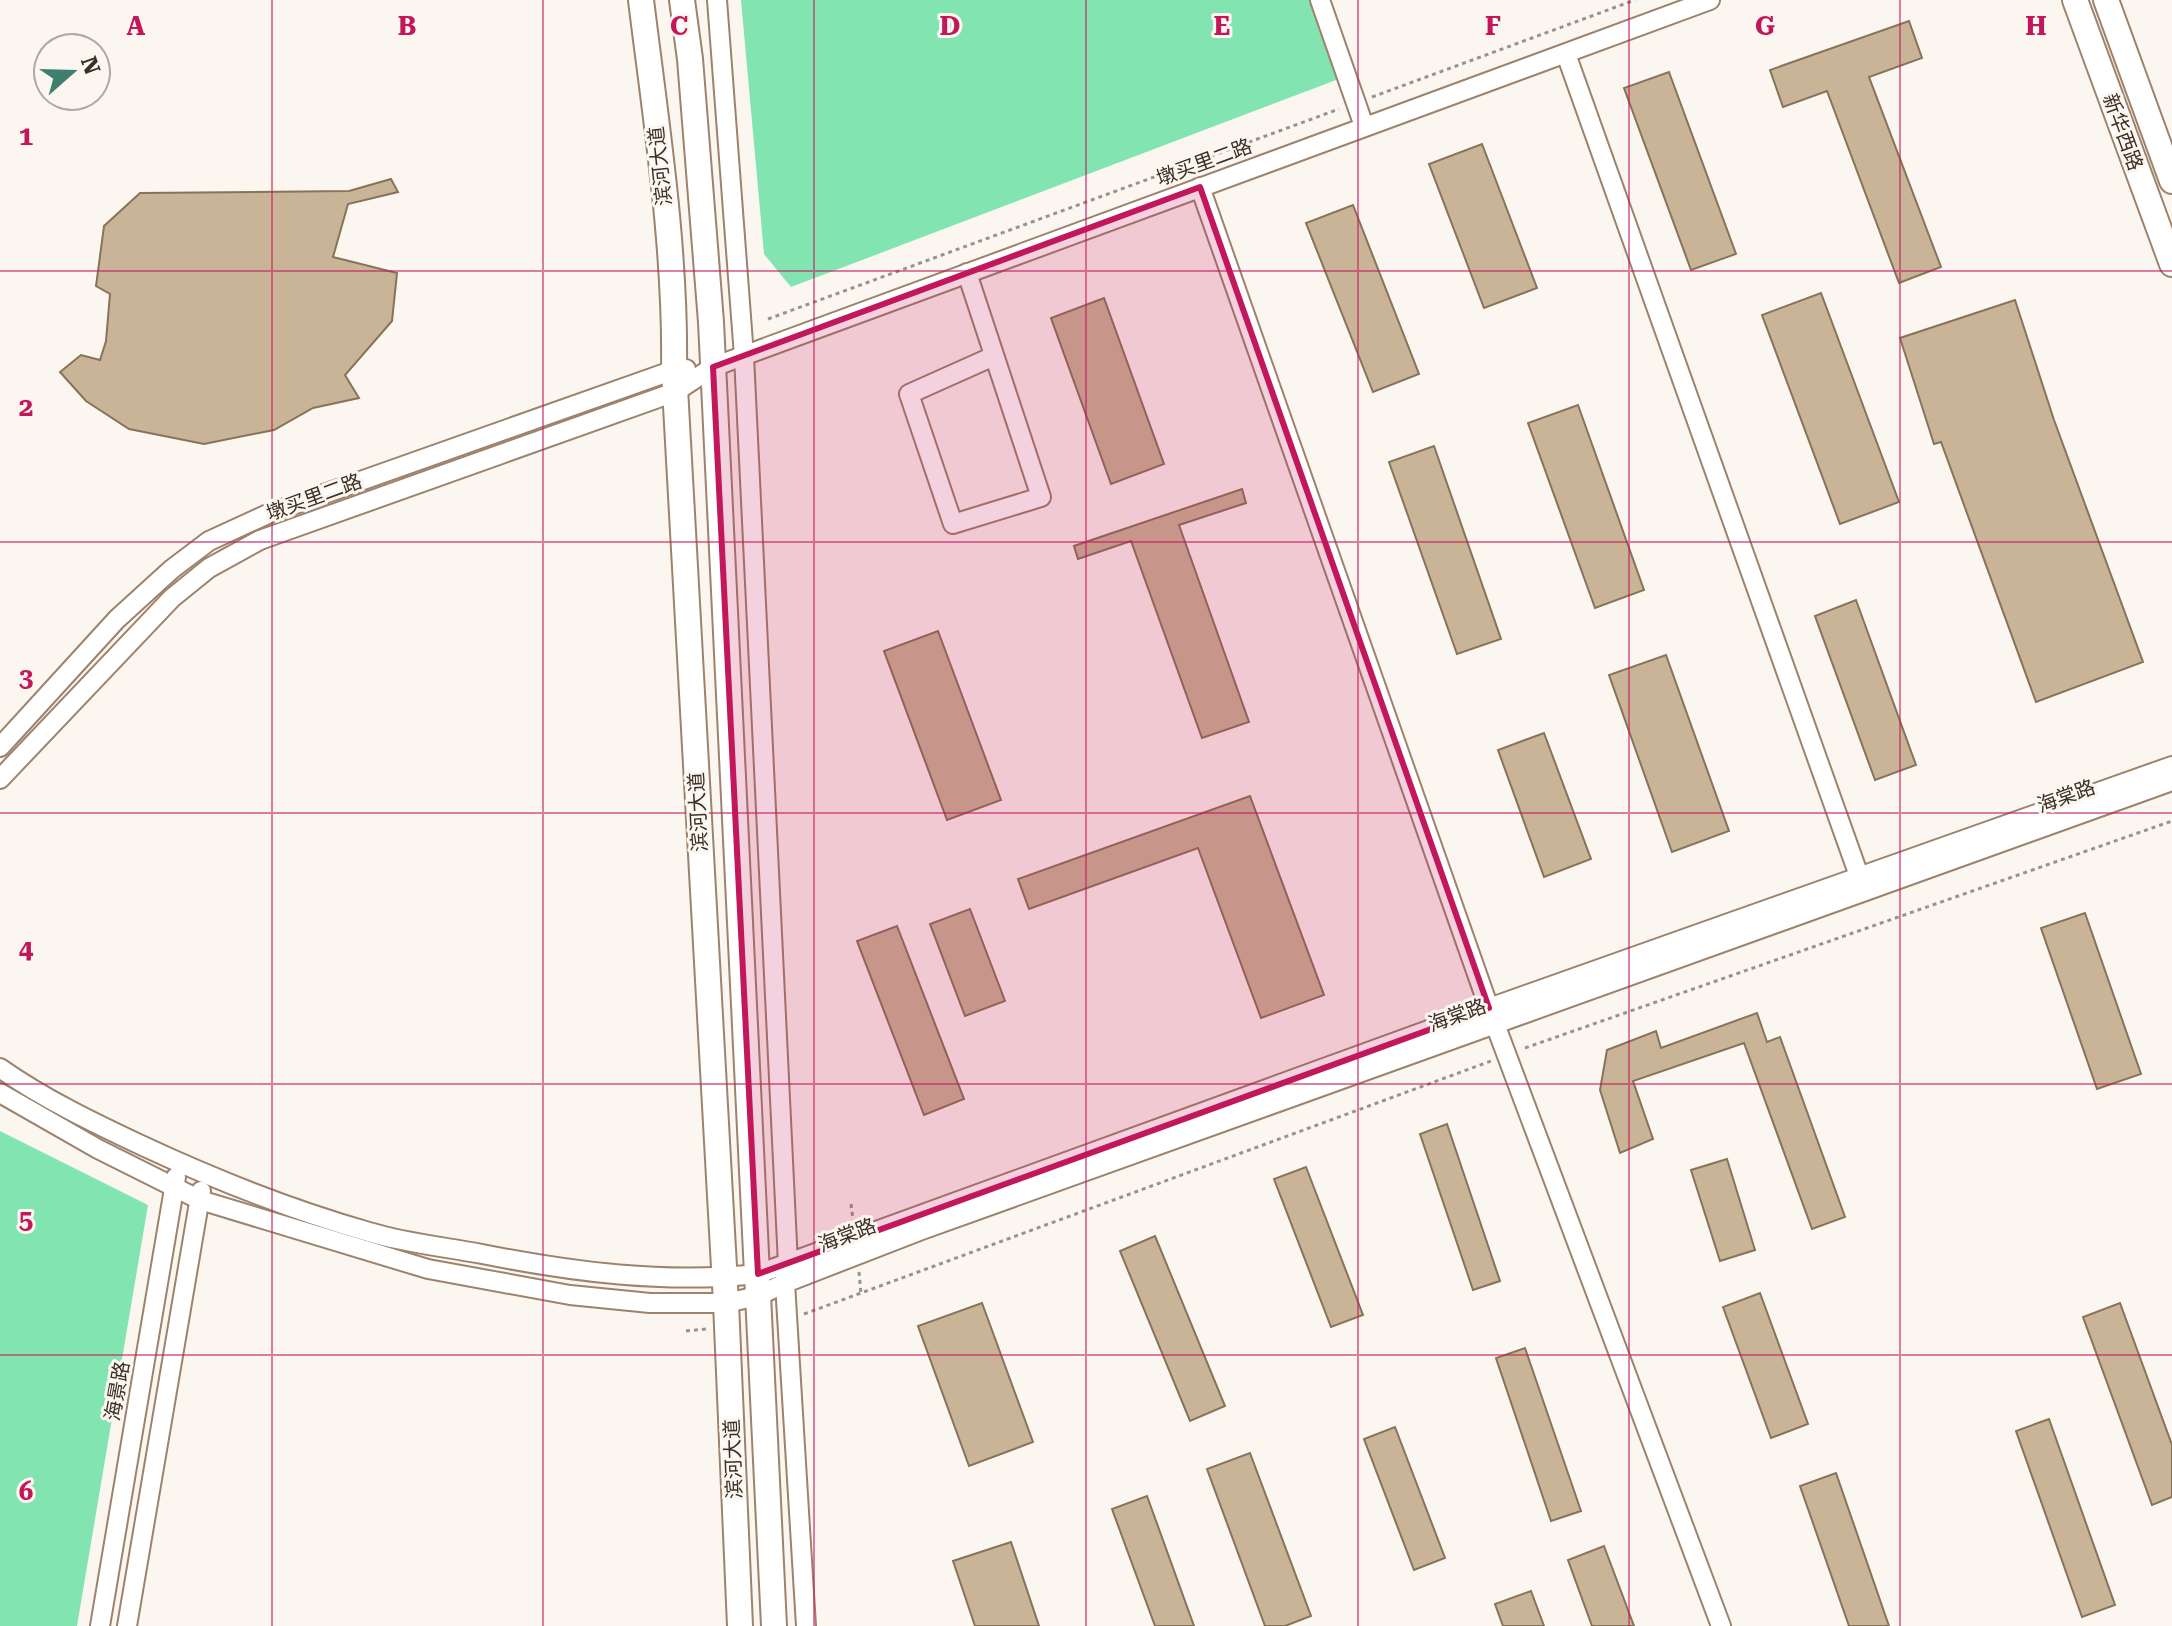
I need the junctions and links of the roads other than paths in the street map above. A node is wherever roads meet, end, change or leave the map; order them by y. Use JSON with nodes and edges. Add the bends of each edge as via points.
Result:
{"nodes":[{"id":1,"x":641,"y":0,"type":"edge"},
{"id":2,"x":682,"y":0,"type":"edge"},
{"id":3,"x":717,"y":0,"type":"edge"},
{"id":4,"x":1320,"y":0,"type":"edge"},
{"id":5,"x":1710,"y":0,"type":"edge"},
{"id":6,"x":2075,"y":0,"type":"edge"},
{"id":7,"x":2106,"y":0,"type":"edge"},
{"id":8,"x":1688,"y":4,"type":"edge"},
{"id":9,"x":1566,"y":54,"type":"junction"},
{"id":10,"x":1364,"y":126,"type":"junction"},
{"id":11,"x":2172,"y":181,"type":"edge"},
{"id":12,"x":1200,"y":187,"type":"junction"},
{"id":13,"x":2172,"y":264,"type":"edge"},
{"id":14,"x":967,"y":273,"type":"junction"},
{"id":15,"x":744,"y":356,"type":"junction"},
{"id":16,"x":994,"y":356,"type":"junction"},
{"id":17,"x":713,"y":367,"type":"junction"},
{"id":18,"x":674,"y":381,"type":"junction"},
{"id":19,"x":0,"y":747,"type":"edge"},
{"id":20,"x":2172,"y":766,"type":"edge"},
{"id":21,"x":0,"y":779,"type":"edge"},
{"id":22,"x":2172,"y":781,"type":"edge"},
{"id":23,"x":1862,"y":884,"type":"junction"},
{"id":24,"x":1492,"y":1016,"type":"junction"},
{"id":25,"x":0,"y":1068,"type":"edge"},
{"id":26,"x":0,"y":1093,"type":"edge"},
{"id":27,"x":179,"y":1163,"type":"junction"},
{"id":28,"x":204,"y":1174,"type":"junction"},
{"id":29,"x":174,"y":1187,"type":"junction"},
{"id":30,"x":200,"y":1200,"type":"junction"},
{"id":31,"x":788,"y":1264,"type":"junction"},
{"id":32,"x":724,"y":1278,"type":"junction"},
{"id":33,"x":785,"y":1283,"type":"junction"},
{"id":34,"x":758,"y":1285,"type":"junction"},
{"id":35,"x":726,"y":1315,"type":"junction"},
{"id":36,"x":100,"y":1626,"type":"edge"},
{"id":37,"x":127,"y":1626,"type":"edge"},
{"id":38,"x":740,"y":1626,"type":"edge"},
{"id":39,"x":774,"y":1626,"type":"edge"},
{"id":40,"x":806,"y":1626,"type":"edge"},
{"id":41,"x":1721,"y":1626,"type":"edge"}],
"edges":[{"from":1,"to":18,"type":"main road","name":"滨河大道","via":[[669,264]]},
{"from":2,"to":17,"type":"main road","name":"滨河大道"},
{"from":3,"to":15,"type":"street"},
{"from":4,"to":10,"type":"street"},
{"from":5,"to":8,"type":"street","name":"墩买里二路"},
{"from":6,"to":13,"type":"main road","name":"新华西路"},
{"from":7,"to":11,"type":"main road","name":"新华西路"},
{"from":8,"to":9,"type":"street","name":"墩买里二路"},
{"from":9,"to":10,"type":"street","name":"墩买里二路"},
{"from":9,"to":23,"type":"street"},
{"from":10,"to":12,"type":"street","name":"墩买里二路"},
{"from":12,"to":14,"type":"street","name":"墩买里二路"},
{"from":12,"to":24,"type":"street"},
{"from":14,"to":15,"type":"street","name":"墩买里二路"},
{"from":14,"to":16,"type":"street"},
{"from":15,"to":17,"type":"street","name":"墩买里二路"},
{"from":15,"to":31,"type":"street"},
{"from":16,"to":16,"type":"street","via":[[1041,497],[953,524],[909,394]]},
{"from":17,"to":18,"type":"street","name":"墩买里二路"},
{"from":17,"to":34,"type":"main road","name":"滨河大道"},
{"from":18,"to":19,"type":"street","name":"墩买里二路","via":[[270,513],[209,541],[117,619]]},
{"from":18,"to":21,"type":"street","name":"墩买里二路","via":[[260,540],[209,568],[172,598]]},
{"from":18,"to":32,"type":"main road","name":"滨河大道"},
{"from":20,"to":23,"type":"street","name":"海棠路"},
{"from":22,"to":23,"type":"street","name":"海棠路"},
{"from":23,"to":24,"type":"street","name":"海棠路"},
{"from":24,"to":31,"type":"street","name":"海棠路"},
{"from":24,"to":33,"type":"street","name":"海棠路"},
{"from":24,"to":41,"type":"street"},
{"from":25,"to":27,"type":"street","via":[[100,1126]]},
{"from":26,"to":29,"type":"street"},
{"from":27,"to":28,"type":"street"},
{"from":27,"to":29,"type":"street","name":"海景路"},
{"from":28,"to":30,"type":"street"},
{"from":28,"to":32,"type":"street","via":[[371,1233],[559,1269],[648,1278]]},
{"from":29,"to":30,"type":"street"},
{"from":29,"to":36,"type":"street","name":"海景路"},
{"from":30,"to":35,"type":"street","via":[[428,1269],[570,1295]]},
{"from":30,"to":37,"type":"street"},
{"from":31,"to":33,"type":"street"},
{"from":31,"to":34,"type":"street","name":"海棠路"},
{"from":32,"to":34,"type":"street"},
{"from":32,"to":35,"type":"main road","name":"滨河大道"},
{"from":33,"to":34,"type":"street","name":"海棠路"},
{"from":33,"to":40,"type":"street"},
{"from":34,"to":35,"type":"street"},
{"from":34,"to":39,"type":"main road","name":"滨河大道"},
{"from":35,"to":38,"type":"main road","name":"滨河大道"}]}
